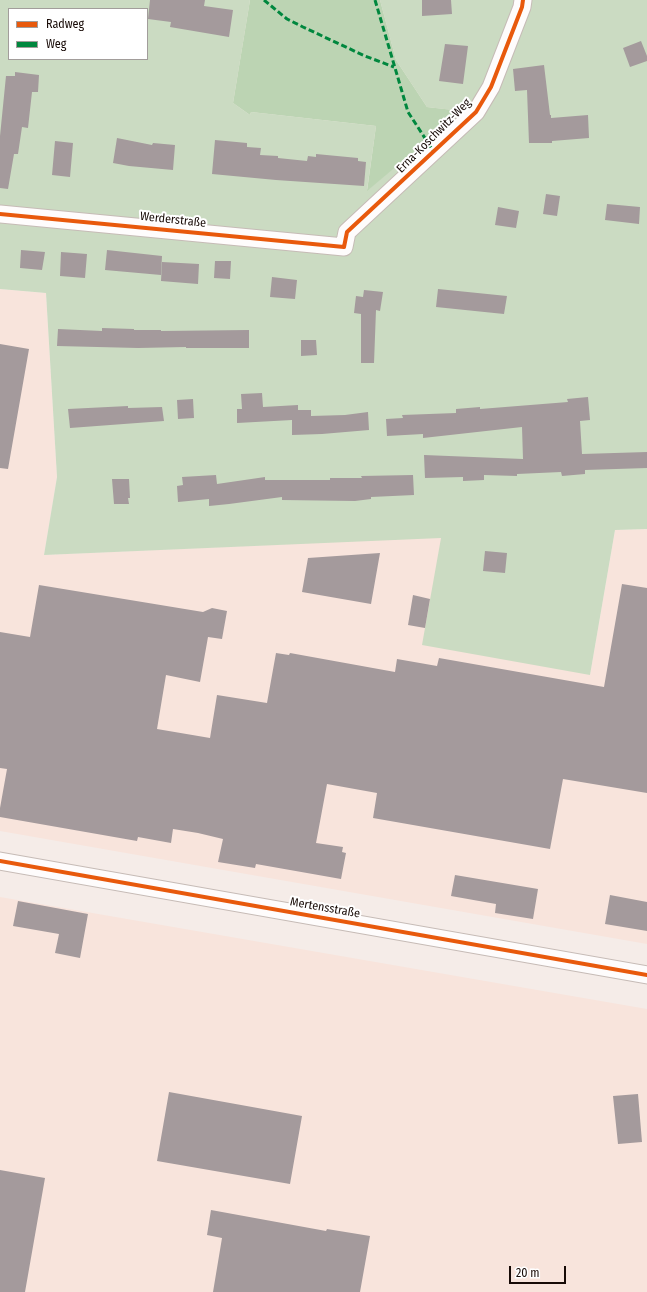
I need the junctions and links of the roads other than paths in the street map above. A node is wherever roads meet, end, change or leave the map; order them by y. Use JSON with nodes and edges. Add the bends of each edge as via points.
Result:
{"nodes":[{"id":1,"x":523,"y":0,"type":"edge"},
{"id":2,"x":0,"y":214,"type":"edge"},
{"id":3,"x":344,"y":247,"type":"joint"},
{"id":4,"x":0,"y":861,"type":"edge"},
{"id":5,"x":647,"y":975,"type":"edge"}],
"edges":[{"from":1,"to":3,"type":"street","name":"Erna-Koschwitz-Weg","via":[[491,87],[476,112],[347,232]]},
{"from":2,"to":3,"type":"street","name":"Werderstraße"},
{"from":4,"to":5,"type":"street","name":"Mertensstraße"}]}
